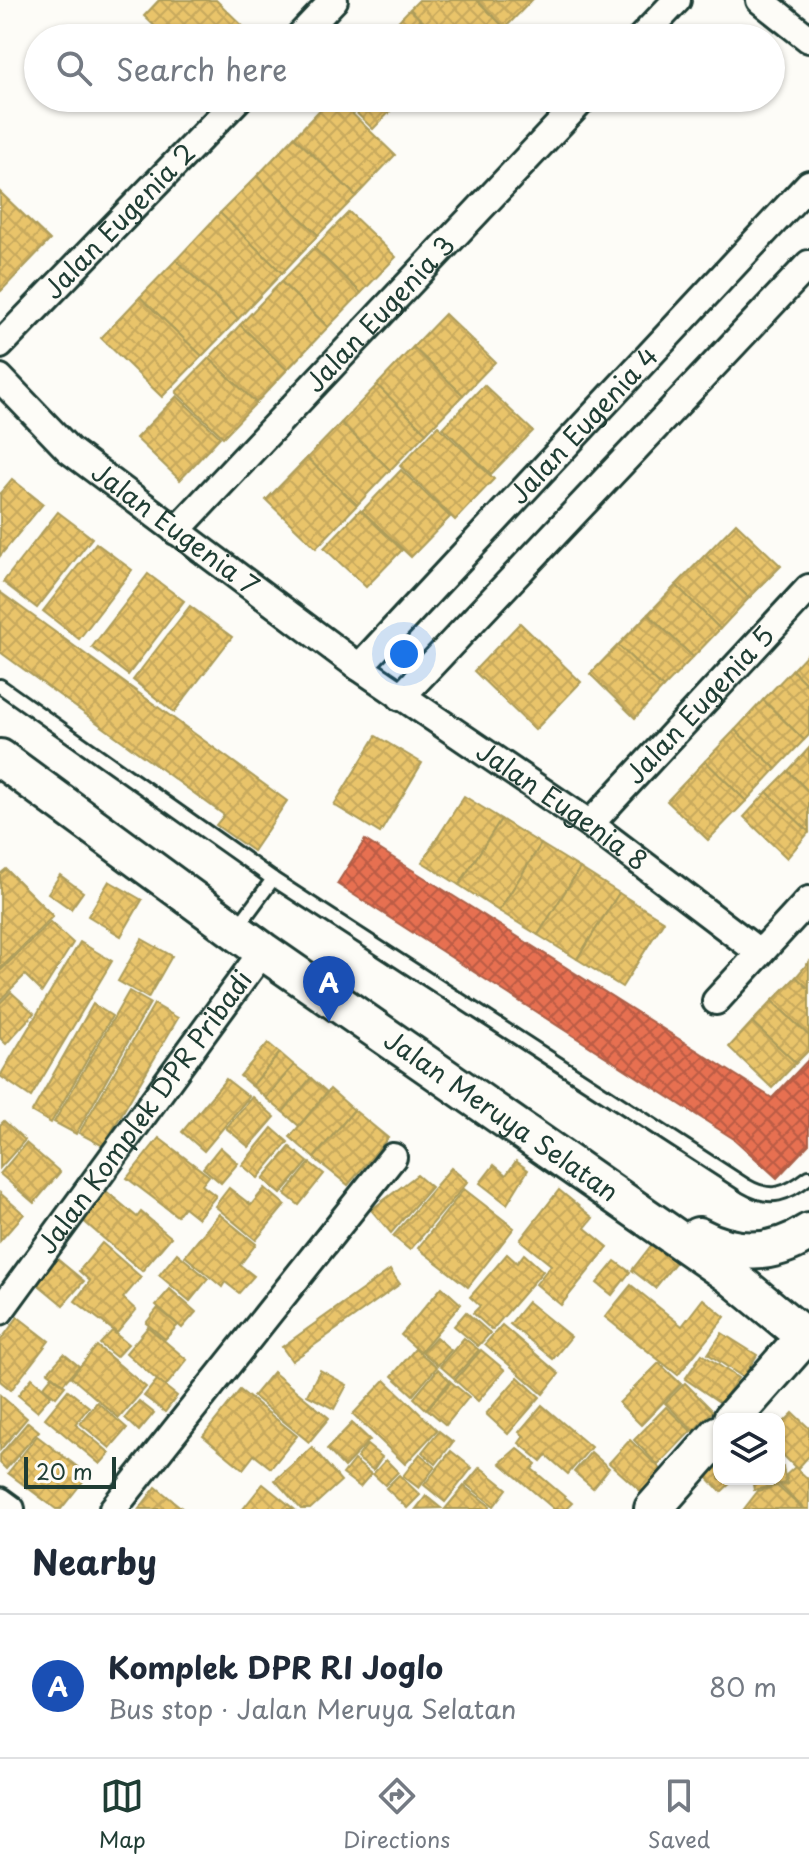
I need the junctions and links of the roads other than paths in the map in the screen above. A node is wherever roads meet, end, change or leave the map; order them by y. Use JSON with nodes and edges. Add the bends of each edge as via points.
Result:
{"nodes":[{"id":1,"x":334,"y":0,"type":"edge"},
{"id":2,"x":677,"y":0,"type":"edge"},
{"id":3,"x":760,"y":0,"type":"edge"},
{"id":4,"x":311,"y":24,"type":"edge"},
{"id":5,"x":654,"y":24,"type":"edge"},
{"id":6,"x":809,"y":39,"type":"edge"},
{"id":7,"x":225,"y":112,"type":"edge"},
{"id":8,"x":571,"y":112,"type":"edge"},
{"id":9,"x":809,"y":184,"type":"edge"},
{"id":10,"x":809,"y":264,"type":"edge"},
{"id":11,"x":0,"y":345,"type":"edge"},
{"id":12,"x":0,"y":378,"type":"edge"},
{"id":13,"x":176,"y":531,"type":"junction"},
{"id":14,"x":809,"y":588,"type":"edge"},
{"id":15,"x":359,"y":667,"type":"junction"},
{"id":16,"x":0,"y":686,"type":"edge"},
{"id":17,"x":401,"y":697,"type":"junction"},
{"id":18,"x":0,"y":758,"type":"edge"},
{"id":19,"x":590,"y":824,"type":"junction"},
{"id":20,"x":273,"y":879,"type":"junction"},
{"id":21,"x":809,"y":900,"type":"edge"},
{"id":22,"x":249,"y":941,"type":"junction"},
{"id":23,"x":760,"y":953,"type":"junction"},
{"id":24,"x":716,"y":1001,"type":"dead end"},
{"id":25,"x":393,"y":1157,"type":"dead end"},
{"id":26,"x":809,"y":1177,"type":"edge"},
{"id":27,"x":645,"y":1216,"type":"junction"},
{"id":28,"x":809,"y":1232,"type":"edge"},
{"id":29,"x":0,"y":1311,"type":"edge"},
{"id":30,"x":808,"y":1330,"type":"edge"},
{"id":31,"x":737,"y":1413,"type":"edge"},
{"id":32,"x":713,"y":1441,"type":"edge"},
{"id":33,"x":0,"y":1501,"type":"edge"},
{"id":34,"x":11,"y":1509,"type":"edge"},
{"id":35,"x":113,"y":1509,"type":"edge"},
{"id":36,"x":653,"y":1509,"type":"edge"}],
"edges":[{"from":1,"to":4,"type":"street"},
{"from":2,"to":5,"type":"street"},
{"from":3,"to":6,"type":"street"},
{"from":7,"to":11,"type":"street","name":"Jalan Eugenia 2"},
{"from":8,"to":13,"type":"street","name":"Jalan Eugenia 3"},
{"from":9,"to":15,"type":"street","name":"Jalan Eugenia 4"},
{"from":10,"to":17,"type":"street","name":"Jalan Eugenia 4"},
{"from":12,"to":13,"type":"street","name":"Jalan Eugenia 7","via":[[69,450]]},
{"from":13,"to":15,"type":"street","name":"Jalan Eugenia 7"},
{"from":14,"to":19,"type":"street","name":"Jalan Eugenia 5"},
{"from":15,"to":17,"type":"street","name":"Jalan Eugenia 8"},
{"from":16,"to":20,"type":"lane"},
{"from":17,"to":19,"type":"street","name":"Jalan Eugenia 8"},
{"from":18,"to":22,"type":"main road","name":"Jalan Meruya Selatan"},
{"from":19,"to":23,"type":"street","name":"Jalan Eugenia 8"},
{"from":20,"to":22,"type":"lane"},
{"from":20,"to":26,"type":"lane","via":[[762,1196],[784,1194]]},
{"from":21,"to":23,"type":"street"},
{"from":22,"to":27,"type":"main road","name":"Jalan Meruya Selatan"},
{"from":22,"to":29,"type":"street","name":"Jalan Komplek DPR Pribadi"},
{"from":23,"to":24,"type":"street"},
{"from":25,"to":35,"type":"street"},
{"from":27,"to":28,"type":"main road","via":[[739,1253],[793,1242]]},
{"from":27,"to":30,"type":"main road","name":"Jalan Meruya Selatan"},
{"from":30,"to":31,"type":"main road"},
{"from":32,"to":36,"type":"main road"},
{"from":33,"to":34,"type":"street"}]}
